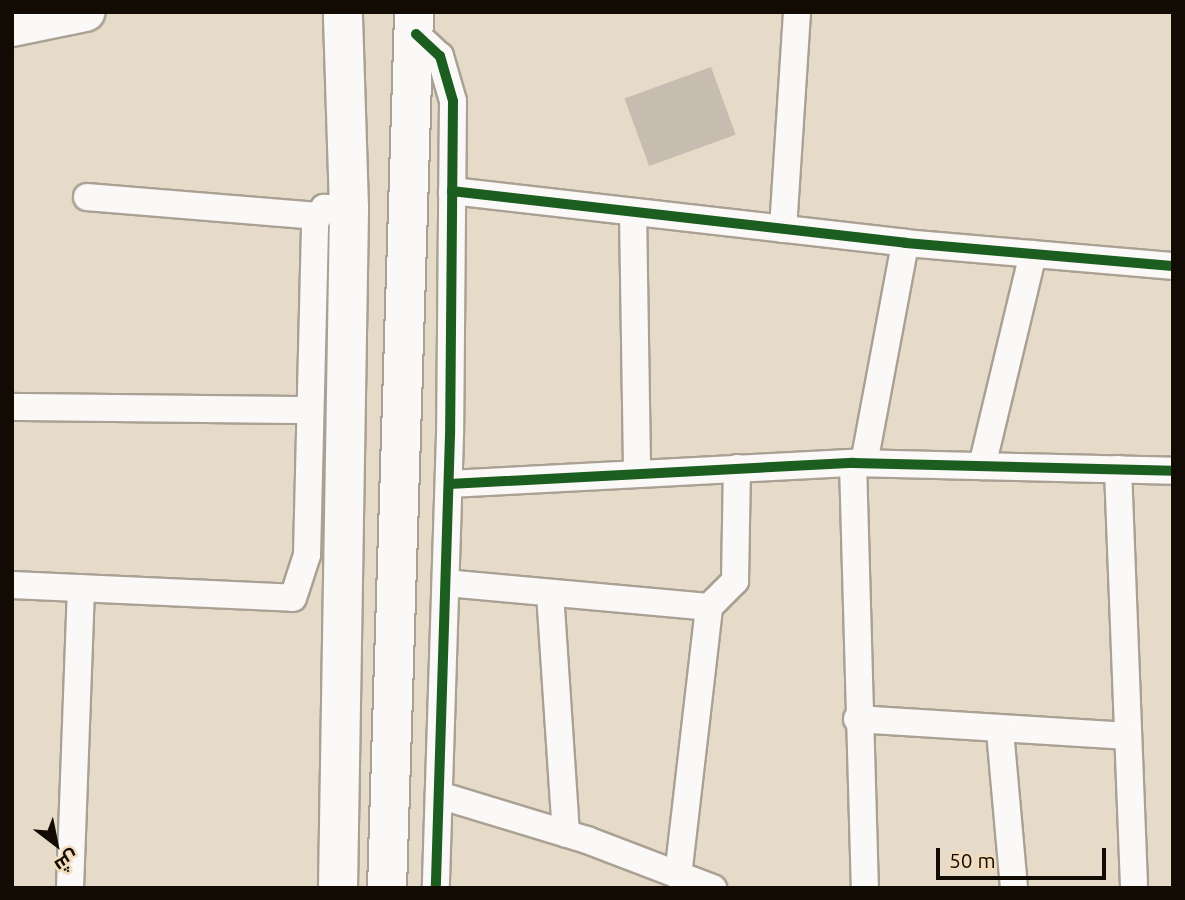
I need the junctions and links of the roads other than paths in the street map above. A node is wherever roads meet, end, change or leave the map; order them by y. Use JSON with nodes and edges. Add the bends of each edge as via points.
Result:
{"nodes":[{"id":1,"x":85,"y":12,"type":"edge"},
{"id":2,"x":343,"y":12,"type":"edge"},
{"id":3,"x":797,"y":12,"type":"edge"},
{"id":4,"x":415,"y":23,"type":"edge"},
{"id":5,"x":12,"y":27,"type":"edge"},
{"id":6,"x":452,"y":191,"type":"junction"},
{"id":7,"x":87,"y":197,"type":"dead end"},
{"id":8,"x":333,"y":212,"type":"junction"},
{"id":9,"x":634,"y":212,"type":"junction"},
{"id":10,"x":783,"y":229,"type":"junction"},
{"id":11,"x":905,"y":243,"type":"junction"},
{"id":12,"x":1033,"y":254,"type":"junction"},
{"id":13,"x":1173,"y":266,"type":"edge"},
{"id":14,"x":12,"y":407,"type":"edge"},
{"id":15,"x":306,"y":410,"type":"junction"},
{"id":16,"x":858,"y":463,"type":"junction"},
{"id":17,"x":982,"y":466,"type":"junction"},
{"id":18,"x":737,"y":468,"type":"junction"},
{"id":19,"x":1118,"y":469,"type":"junction"},
{"id":20,"x":1173,"y":471,"type":"edge"},
{"id":21,"x":637,"y":473,"type":"junction"},
{"id":22,"x":449,"y":484,"type":"junction"},
{"id":23,"x":446,"y":583,"type":"junction"},
{"id":24,"x":12,"y":585,"type":"edge"},
{"id":25,"x":81,"y":588,"type":"junction"},
{"id":26,"x":550,"y":593,"type":"junction"},
{"id":27,"x":709,"y":607,"type":"junction"},
{"id":28,"x":857,"y":719,"type":"junction"},
{"id":29,"x":1000,"y":731,"type":"junction"},
{"id":30,"x":1127,"y":736,"type":"junction"},
{"id":31,"x":439,"y":795,"type":"junction"},
{"id":32,"x":566,"y":833,"type":"junction"},
{"id":33,"x":678,"y":876,"type":"junction"},
{"id":34,"x":70,"y":888,"type":"edge"},
{"id":35,"x":338,"y":888,"type":"edge"},
{"id":36,"x":387,"y":888,"type":"edge"},
{"id":37,"x":436,"y":888,"type":"edge"},
{"id":38,"x":713,"y":888,"type":"edge"},
{"id":39,"x":865,"y":888,"type":"edge"},
{"id":40,"x":1014,"y":888,"type":"edge"},
{"id":41,"x":1134,"y":888,"type":"edge"}],
"edges":[{"from":1,"to":5,"type":"main road"},
{"from":2,"to":8,"type":"main road"},
{"from":3,"to":10,"type":"street"},
{"from":4,"to":6,"type":"street","via":[[440,56],[451,86]]},
{"from":4,"to":36,"type":"main road"},
{"from":6,"to":9,"type":"street"},
{"from":6,"to":22,"type":"street"},
{"from":7,"to":8,"type":"street"},
{"from":8,"to":15,"type":"street"},
{"from":8,"to":35,"type":"main road"},
{"from":9,"to":10,"type":"street"},
{"from":9,"to":21,"type":"street"},
{"from":10,"to":11,"type":"street"},
{"from":11,"to":12,"type":"street"},
{"from":11,"to":16,"type":"street"},
{"from":12,"to":13,"type":"street"},
{"from":12,"to":17,"type":"street"},
{"from":14,"to":15,"type":"street"},
{"from":15,"to":25,"type":"street","via":[[307,555],[293,598]]},
{"from":16,"to":17,"type":"street"},
{"from":16,"to":18,"type":"street"},
{"from":16,"to":28,"type":"street"},
{"from":17,"to":19,"type":"street"},
{"from":18,"to":21,"type":"street"},
{"from":18,"to":27,"type":"street","via":[[735,581]]},
{"from":19,"to":20,"type":"street"},
{"from":19,"to":30,"type":"street"},
{"from":21,"to":22,"type":"street"},
{"from":22,"to":23,"type":"street"},
{"from":23,"to":26,"type":"street"},
{"from":23,"to":31,"type":"street"},
{"from":24,"to":25,"type":"street"},
{"from":25,"to":34,"type":"street"},
{"from":26,"to":27,"type":"street"},
{"from":26,"to":32,"type":"street"},
{"from":27,"to":33,"type":"street"},
{"from":28,"to":29,"type":"street"},
{"from":28,"to":39,"type":"street"},
{"from":29,"to":30,"type":"street"},
{"from":29,"to":40,"type":"street"},
{"from":30,"to":41,"type":"street"},
{"from":31,"to":32,"type":"street"},
{"from":31,"to":37,"type":"street"},
{"from":32,"to":33,"type":"street"},
{"from":33,"to":38,"type":"street"}]}
